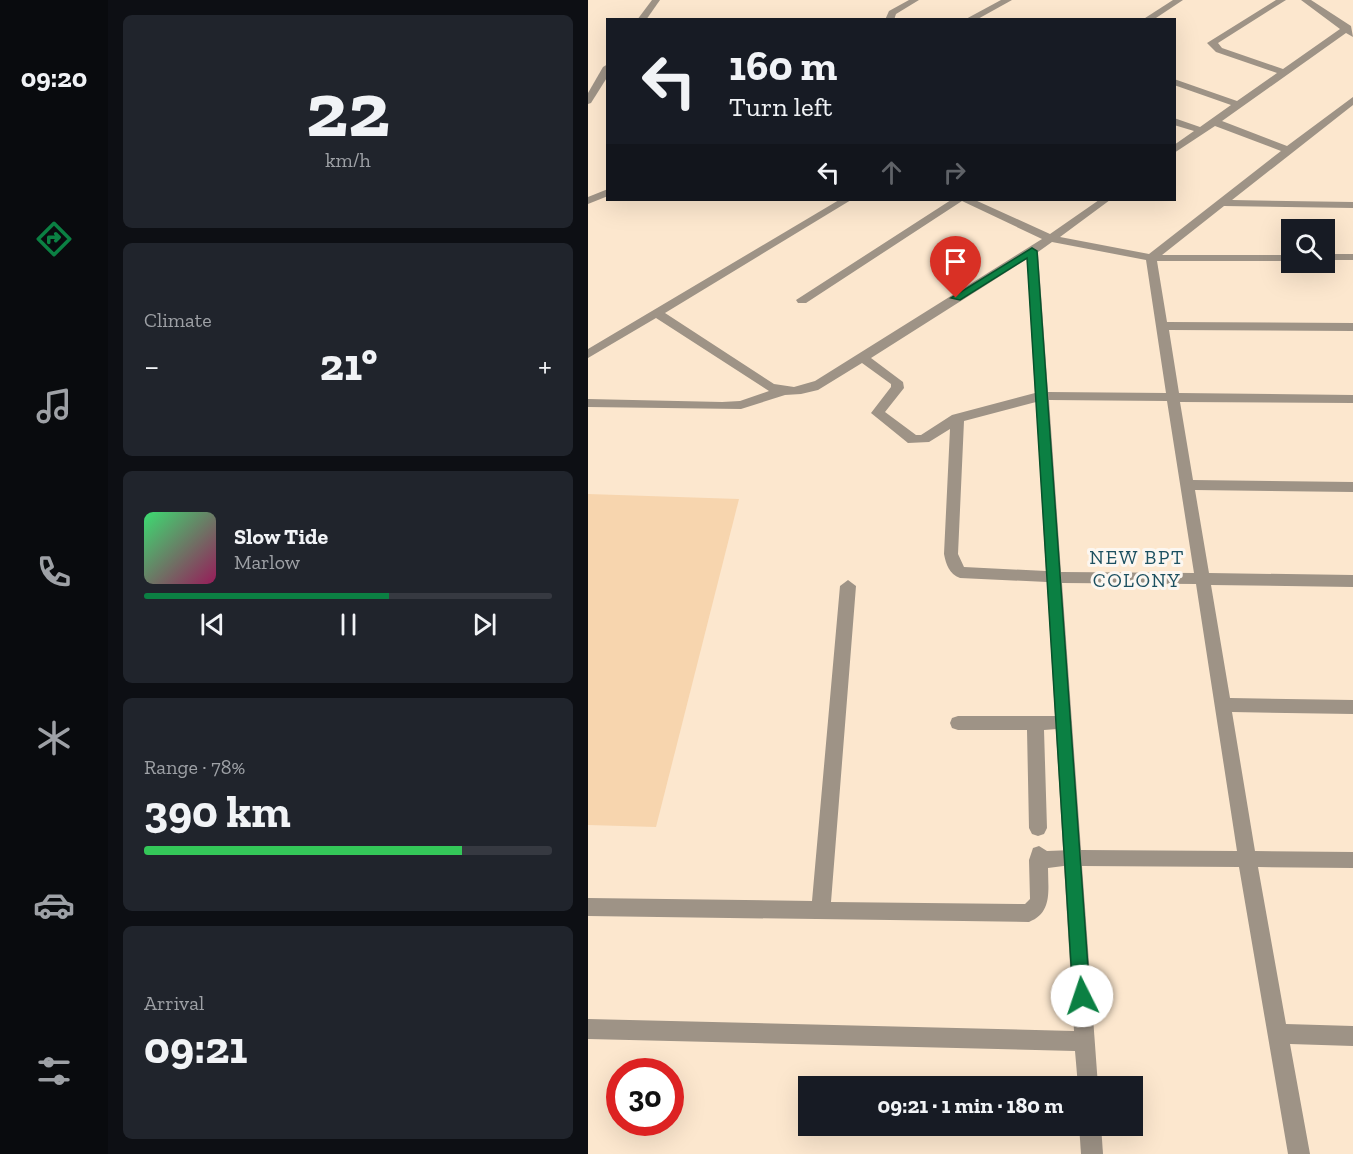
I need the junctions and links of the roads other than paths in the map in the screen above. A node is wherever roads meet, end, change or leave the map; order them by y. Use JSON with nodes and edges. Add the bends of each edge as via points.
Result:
{"nodes":[{"id":1,"x":656,"y":0,"type":"edge"},
{"id":2,"x":915,"y":0,"type":"edge"},
{"id":3,"x":1008,"y":0,"type":"edge"},
{"id":4,"x":1179,"y":0,"type":"edge"},
{"id":5,"x":1282,"y":0,"type":"edge"},
{"id":6,"x":1305,"y":0,"type":"edge"},
{"id":7,"x":642,"y":18,"type":"edge"},
{"id":8,"x":890,"y":18,"type":"edge"},
{"id":9,"x":972,"y":18,"type":"edge"},
{"id":10,"x":1149,"y":18,"type":"edge"},
{"id":11,"x":1350,"y":31,"type":"edge"},
{"id":12,"x":606,"y":70,"type":"edge"},
{"id":13,"x":1285,"y":73,"type":"junction"},
{"id":14,"x":1176,"y":83,"type":"edge"},
{"id":15,"x":1353,"y":100,"type":"edge"},
{"id":16,"x":588,"y":101,"type":"edge"},
{"id":17,"x":1239,"y":105,"type":"junction"},
{"id":18,"x":1176,"y":122,"type":"edge"},
{"id":19,"x":1215,"y":122,"type":"junction"},
{"id":20,"x":1202,"y":131,"type":"junction"},
{"id":21,"x":1176,"y":149,"type":"edge"},
{"id":22,"x":1288,"y":150,"type":"junction"},
{"id":23,"x":606,"y":193,"type":"edge"},
{"id":24,"x":588,"y":201,"type":"edge"},
{"id":25,"x":844,"y":201,"type":"edge"},
{"id":26,"x":956,"y":201,"type":"edge"},
{"id":27,"x":969,"y":201,"type":"edge"},
{"id":28,"x":1104,"y":201,"type":"edge"},
{"id":29,"x":1220,"y":203,"type":"junction"},
{"id":30,"x":1353,"y":205,"type":"edge"},
{"id":31,"x":1050,"y":238,"type":"junction"},
{"id":32,"x":1032,"y":251,"type":"junction"},
{"id":33,"x":1335,"y":257,"type":"edge"},
{"id":34,"x":1353,"y":257,"type":"edge"},
{"id":35,"x":1151,"y":258,"type":"junction"},
{"id":36,"x":1281,"y":258,"type":"edge"},
{"id":37,"x":802,"y":300,"type":"dead end"},
{"id":38,"x":656,"y":313,"type":"junction"},
{"id":39,"x":1162,"y":326,"type":"junction"},
{"id":40,"x":1353,"y":327,"type":"edge"},
{"id":41,"x":588,"y":354,"type":"edge"},
{"id":42,"x":862,"y":357,"type":"junction"},
{"id":43,"x":781,"y":392,"type":"junction"},
{"id":44,"x":1173,"y":395,"type":"junction"},
{"id":45,"x":1041,"y":396,"type":"junction"},
{"id":46,"x":1353,"y":399,"type":"edge"},
{"id":47,"x":588,"y":403,"type":"edge"},
{"id":48,"x":957,"y":418,"type":"junction"},
{"id":49,"x":1187,"y":485,"type":"junction"},
{"id":50,"x":1353,"y":487,"type":"edge"},
{"id":51,"x":1054,"y":577,"type":"junction"},
{"id":52,"x":1202,"y":578,"type":"junction"},
{"id":53,"x":1353,"y":581,"type":"edge"},
{"id":54,"x":849,"y":586,"type":"dead end"},
{"id":55,"x":1222,"y":705,"type":"junction"},
{"id":56,"x":1353,"y":707,"type":"edge"},
{"id":57,"x":958,"y":723,"type":"dead end"},
{"id":58,"x":1035,"y":723,"type":"junction"},
{"id":59,"x":1064,"y":723,"type":"junction"},
{"id":60,"x":1038,"y":828,"type":"dead end"},
{"id":61,"x":1073,"y":858,"type":"junction"},
{"id":62,"x":1247,"y":859,"type":"junction"},
{"id":63,"x":1353,"y":860,"type":"edge"},
{"id":64,"x":588,"y":907,"type":"edge"},
{"id":65,"x":821,"y":910,"type":"junction"},
{"id":66,"x":588,"y":1029,"type":"edge"},
{"id":67,"x":1278,"y":1034,"type":"junction"},
{"id":68,"x":1353,"y":1036,"type":"edge"},
{"id":69,"x":1084,"y":1041,"type":"junction"},
{"id":70,"x":1087,"y":1076,"type":"edge"},
{"id":71,"x":1091,"y":1136,"type":"edge"},
{"id":72,"x":1092,"y":1154,"type":"edge"},
{"id":73,"x":1299,"y":1154,"type":"edge"}],
"edges":[{"from":1,"to":7,"type":"street"},
{"from":2,"to":8,"type":"street"},
{"from":3,"to":9,"type":"street"},
{"from":4,"to":10,"type":"street"},
{"from":5,"to":13,"type":"street","via":[[1212,43],[1219,50]]},
{"from":6,"to":11,"type":"street"},
{"from":11,"to":13,"type":"street"},
{"from":12,"to":16,"type":"street"},
{"from":13,"to":17,"type":"street"},
{"from":14,"to":17,"type":"street"},
{"from":15,"to":22,"type":"street"},
{"from":17,"to":19,"type":"street"},
{"from":18,"to":20,"type":"street"},
{"from":19,"to":20,"type":"street"},
{"from":19,"to":22,"type":"street"},
{"from":20,"to":21,"type":"street"},
{"from":22,"to":29,"type":"street"},
{"from":23,"to":24,"type":"street"},
{"from":25,"to":38,"type":"street"},
{"from":26,"to":37,"type":"street"},
{"from":27,"to":31,"type":"street"},
{"from":28,"to":31,"type":"street"},
{"from":29,"to":30,"type":"street"},
{"from":29,"to":35,"type":"street"},
{"from":31,"to":32,"type":"street"},
{"from":31,"to":35,"type":"street"},
{"from":32,"to":42,"type":"street"},
{"from":32,"to":45,"type":"street"},
{"from":33,"to":34,"type":"street"},
{"from":35,"to":36,"type":"street"},
{"from":35,"to":39,"type":"street"},
{"from":38,"to":41,"type":"street"},
{"from":38,"to":43,"type":"street"},
{"from":39,"to":40,"type":"street"},
{"from":39,"to":44,"type":"street"},
{"from":42,"to":43,"type":"street","via":[[820,384],[798,392]]},
{"from":42,"to":48,"type":"street","via":[[897,382],[898,388],[878,413],[914,440],[924,439]]},
{"from":43,"to":47,"type":"street","via":[[741,405]]},
{"from":44,"to":45,"type":"street"},
{"from":44,"to":46,"type":"street"},
{"from":44,"to":49,"type":"street"},
{"from":45,"to":48,"type":"street"},
{"from":45,"to":51,"type":"street"},
{"from":48,"to":51,"type":"street","via":[[953,564],[960,572]]},
{"from":49,"to":50,"type":"street"},
{"from":49,"to":52,"type":"street"},
{"from":51,"to":52,"type":"street"},
{"from":51,"to":59,"type":"street"},
{"from":52,"to":53,"type":"street"},
{"from":52,"to":55,"type":"street"},
{"from":54,"to":65,"type":"street"},
{"from":55,"to":56,"type":"street"},
{"from":55,"to":62,"type":"street"},
{"from":57,"to":58,"type":"street"},
{"from":58,"to":59,"type":"street"},
{"from":58,"to":60,"type":"street"},
{"from":59,"to":61,"type":"street"},
{"from":61,"to":62,"type":"street"},
{"from":61,"to":65,"type":"street","via":[[1038,857],[1039,902],[1029,913]]},
{"from":61,"to":69,"type":"street"},
{"from":62,"to":63,"type":"street"},
{"from":62,"to":67,"type":"street"},
{"from":64,"to":65,"type":"street"},
{"from":66,"to":69,"type":"street"},
{"from":67,"to":68,"type":"street"},
{"from":67,"to":73,"type":"street"},
{"from":69,"to":70,"type":"street"},
{"from":71,"to":72,"type":"street"}]}
